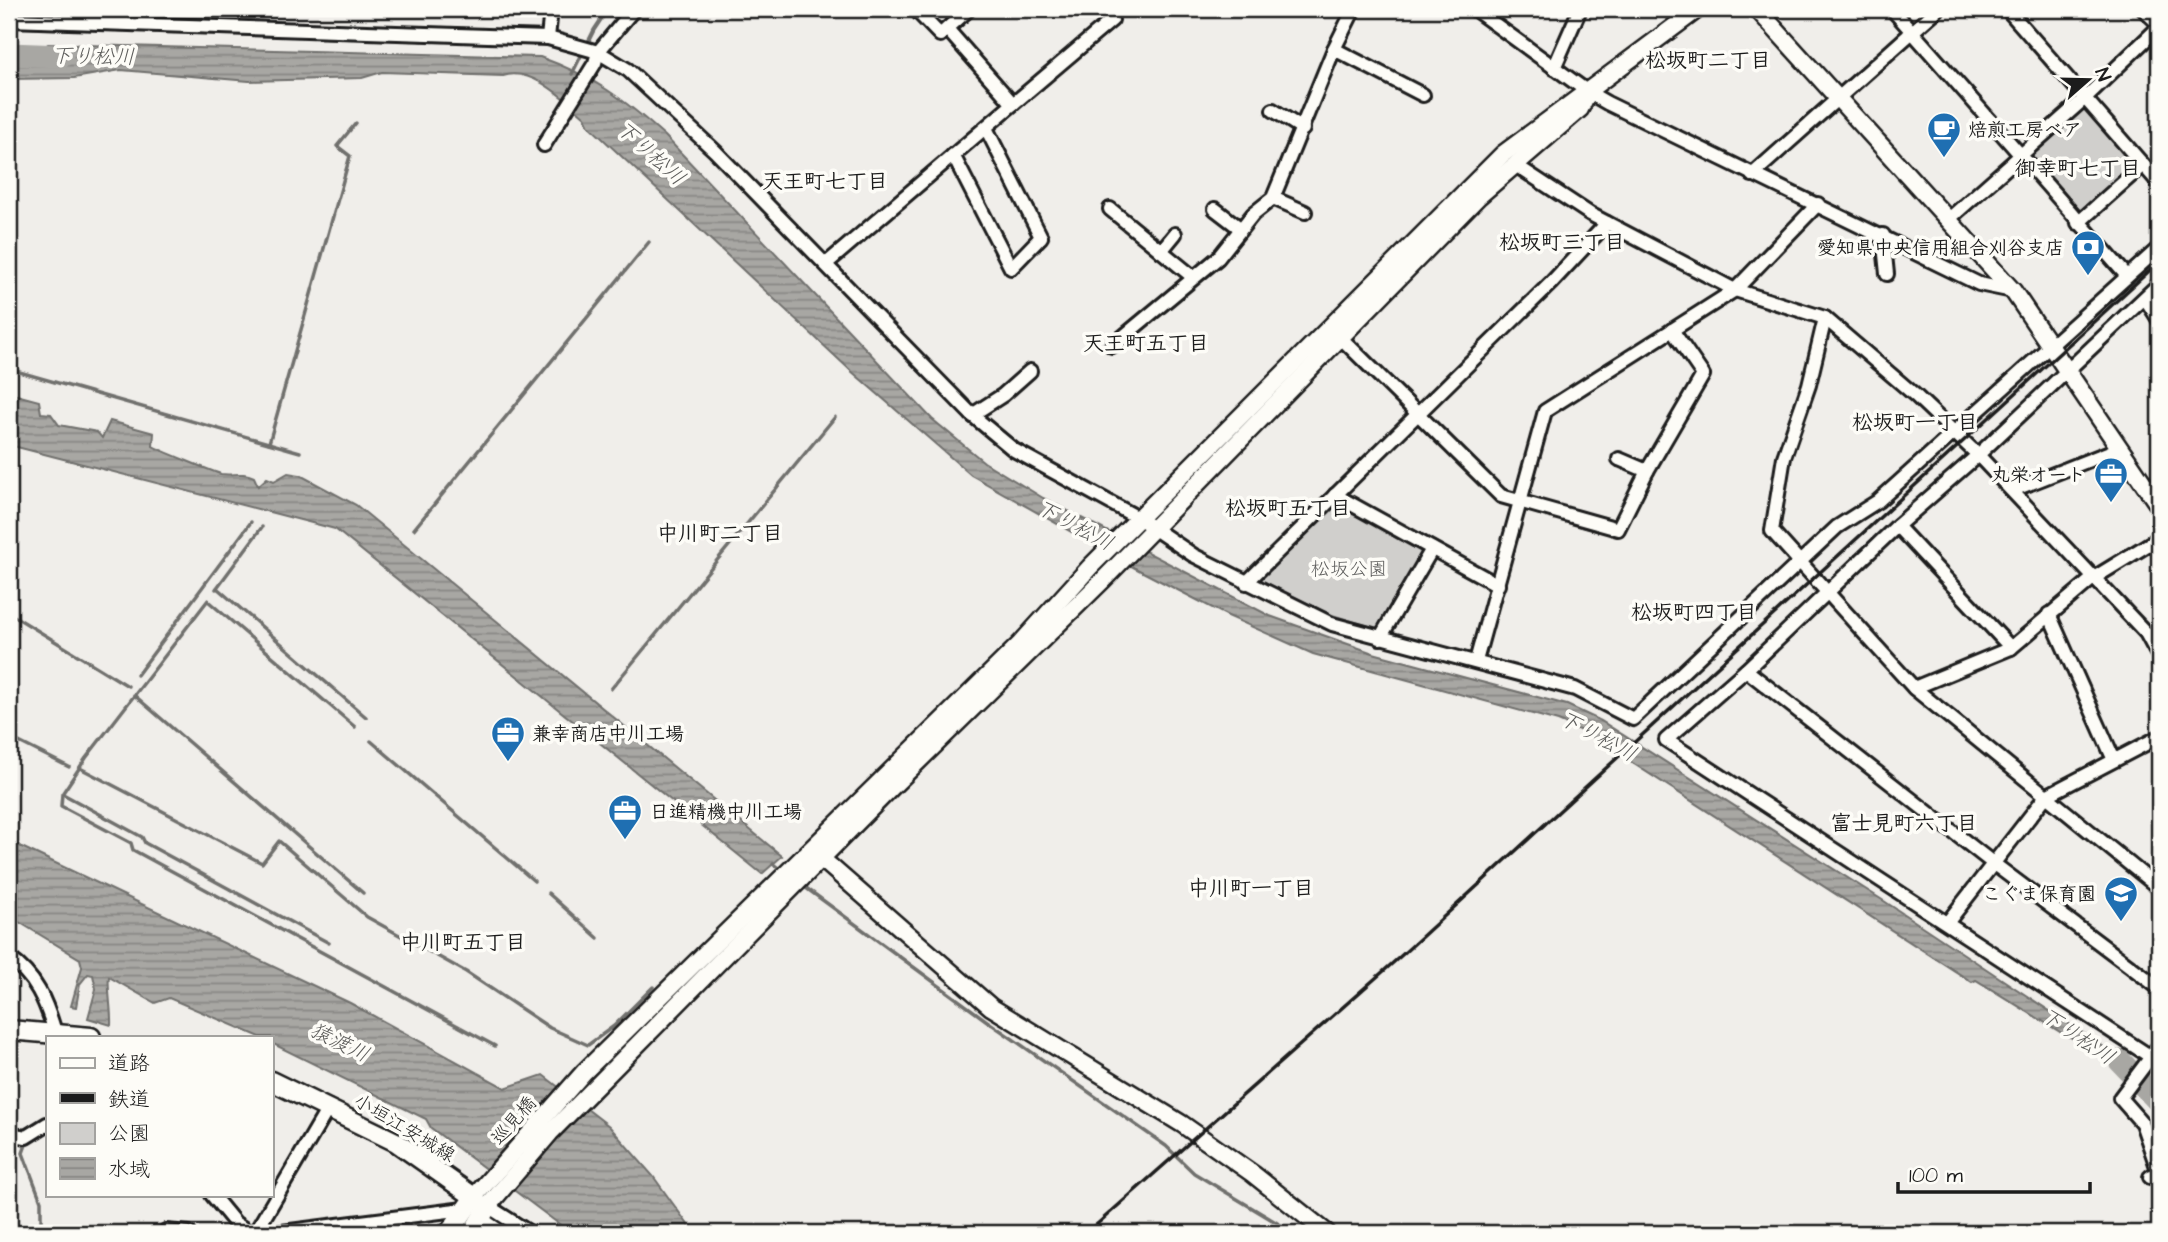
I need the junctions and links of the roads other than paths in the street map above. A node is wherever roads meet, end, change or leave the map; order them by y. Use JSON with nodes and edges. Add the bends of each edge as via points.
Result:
{"nodes":[{"id":1,"x":551,"y":9,"type":"edge"},
{"id":2,"x":634,"y":9,"type":"edge"},
{"id":3,"x":915,"y":9,"type":"edge"},
{"id":4,"x":970,"y":9,"type":"edge"},
{"id":5,"x":1102,"y":9,"type":"edge"},
{"id":6,"x":1354,"y":9,"type":"edge"},
{"id":7,"x":1474,"y":9,"type":"edge"},
{"id":8,"x":1580,"y":9,"type":"edge"},
{"id":9,"x":1698,"y":9,"type":"edge"},
{"id":10,"x":1757,"y":9,"type":"edge"},
{"id":11,"x":1892,"y":9,"type":"edge"},
{"id":12,"x":1938,"y":9,"type":"edge"},
{"id":13,"x":2007,"y":9,"type":"edge"},
{"id":14,"x":2143,"y":9,"type":"edge"},
{"id":15,"x":9,"y":20,"type":"edge"},
{"id":16,"x":2158,"y":22,"type":"edge"},
{"id":17,"x":947,"y":29,"type":"junction"},
{"id":18,"x":1913,"y":33,"type":"junction"},
{"id":19,"x":548,"y":38,"type":"junction"},
{"id":20,"x":1334,"y":49,"type":"junction"},
{"id":21,"x":596,"y":55,"type":"junction"},
{"id":22,"x":1554,"y":68,"type":"junction"},
{"id":23,"x":1588,"y":92,"type":"junction"},
{"id":24,"x":1423,"y":95,"type":"dead end"},
{"id":25,"x":2085,"y":98,"type":"junction"},
{"id":26,"x":1839,"y":100,"type":"junction"},
{"id":27,"x":1013,"y":104,"type":"junction"},
{"id":28,"x":1273,"y":110,"type":"dead end"},
{"id":29,"x":986,"y":128,"type":"junction"},
{"id":30,"x":1303,"y":129,"type":"junction"},
{"id":31,"x":544,"y":145,"type":"dead end"},
{"id":32,"x":953,"y":155,"type":"junction"},
{"id":33,"x":2021,"y":156,"type":"junction"},
{"id":34,"x":1514,"y":164,"type":"junction"},
{"id":35,"x":2143,"y":165,"type":"junction"},
{"id":36,"x":1752,"y":175,"type":"junction"},
{"id":37,"x":2159,"y":183,"type":"edge"},
{"id":38,"x":1273,"y":198,"type":"junction"},
{"id":39,"x":1818,"y":204,"type":"junction"},
{"id":40,"x":1110,"y":209,"type":"dead end"},
{"id":41,"x":1215,"y":209,"type":"dead end"},
{"id":42,"x":1305,"y":212,"type":"dead end"},
{"id":43,"x":1949,"y":219,"type":"junction"},
{"id":44,"x":1607,"y":223,"type":"junction"},
{"id":45,"x":2078,"y":223,"type":"junction"},
{"id":46,"x":1241,"y":229,"type":"junction"},
{"id":47,"x":1175,"y":234,"type":"dead end"},
{"id":48,"x":1884,"y":235,"type":"junction"},
{"id":49,"x":2159,"y":248,"type":"edge"},
{"id":50,"x":1161,"y":251,"type":"junction"},
{"id":51,"x":1988,"y":262,"type":"junction"},
{"id":52,"x":826,"y":264,"type":"junction"},
{"id":53,"x":1887,"y":274,"type":"dead end"},
{"id":54,"x":2127,"y":276,"type":"junction"},
{"id":55,"x":1193,"y":277,"type":"junction"},
{"id":56,"x":1979,"y":284,"type":"junction"},
{"id":57,"x":2159,"y":284,"type":"edge"},
{"id":58,"x":1735,"y":290,"type":"junction"},
{"id":59,"x":2013,"y":291,"type":"junction"},
{"id":60,"x":2145,"y":298,"type":"junction"},
{"id":61,"x":1825,"y":318,"type":"junction"},
{"id":62,"x":2159,"y":320,"type":"edge"},
{"id":63,"x":1672,"y":330,"type":"junction"},
{"id":64,"x":1341,"y":338,"type":"junction"},
{"id":65,"x":2051,"y":344,"type":"junction"},
{"id":66,"x":1112,"y":346,"type":"dead end"},
{"id":67,"x":1030,"y":371,"type":"dead end"},
{"id":68,"x":2068,"y":371,"type":"junction"},
{"id":69,"x":1417,"y":412,"type":"junction"},
{"id":70,"x":972,"y":415,"type":"junction"},
{"id":71,"x":1954,"y":431,"type":"junction"},
{"id":72,"x":2120,"y":448,"type":"junction"},
{"id":73,"x":1978,"y":455,"type":"junction"},
{"id":74,"x":1619,"y":459,"type":"dead end"},
{"id":75,"x":1647,"y":471,"type":"junction"},
{"id":76,"x":2013,"y":490,"type":"junction"},
{"id":77,"x":1335,"y":495,"type":"junction"},
{"id":78,"x":1521,"y":500,"type":"junction"},
{"id":79,"x":2159,"y":506,"type":"edge"},
{"id":80,"x":1145,"y":524,"type":"junction"},
{"id":81,"x":1897,"y":526,"type":"junction"},
{"id":82,"x":2159,"y":538,"type":"edge"},
{"id":83,"x":1432,"y":549,"type":"junction"},
{"id":84,"x":1800,"y":564,"type":"junction"},
{"id":85,"x":2092,"y":579,"type":"junction"},
{"id":86,"x":1246,"y":583,"type":"junction"},
{"id":87,"x":1498,"y":585,"type":"junction"},
{"id":88,"x":1829,"y":593,"type":"junction"},
{"id":89,"x":2049,"y":614,"type":"junction"},
{"id":90,"x":1380,"y":638,"type":"junction"},
{"id":91,"x":2011,"y":648,"type":"junction"},
{"id":92,"x":2159,"y":657,"type":"edge"},
{"id":93,"x":1476,"y":661,"type":"junction"},
{"id":94,"x":1746,"y":670,"type":"junction"},
{"id":95,"x":1914,"y":688,"type":"junction"},
{"id":96,"x":2159,"y":737,"type":"edge"},
{"id":97,"x":2114,"y":760,"type":"junction"},
{"id":98,"x":2046,"y":796,"type":"junction"},
{"id":99,"x":816,"y":855,"type":"junction"},
{"id":100,"x":1994,"y":864,"type":"junction"},
{"id":101,"x":2159,"y":888,"type":"edge"},
{"id":102,"x":780,"y":891,"type":"junction"},
{"id":103,"x":1947,"y":923,"type":"junction"},
{"id":104,"x":9,"y":958,"type":"edge"},
{"id":105,"x":2159,"y":988,"type":"edge"},
{"id":106,"x":9,"y":1030,"type":"edge"},
{"id":107,"x":62,"y":1034,"type":"edge"},
{"id":108,"x":81,"y":1036,"type":"edge"},
{"id":109,"x":2159,"y":1046,"type":"edge"},
{"id":110,"x":2152,"y":1062,"type":"edge"},
{"id":111,"x":273,"y":1082,"type":"edge"},
{"id":112,"x":329,"y":1107,"type":"junction"},
{"id":113,"x":46,"y":1125,"type":"edge"},
{"id":114,"x":9,"y":1134,"type":"edge"},
{"id":115,"x":2150,"y":1177,"type":"dead end"},
{"id":116,"x":213,"y":1196,"type":"edge"},
{"id":117,"x":478,"y":1211,"type":"edge"},
{"id":118,"x":166,"y":1231,"type":"dead end"},
{"id":119,"x":189,"y":1233,"type":"edge"},
{"id":120,"x":252,"y":1233,"type":"edge"},
{"id":121,"x":274,"y":1233,"type":"edge"},
{"id":122,"x":449,"y":1233,"type":"edge"},
{"id":123,"x":496,"y":1233,"type":"edge"},
{"id":124,"x":530,"y":1233,"type":"edge"},
{"id":125,"x":1327,"y":1233,"type":"edge"}],
"edges":[{"from":1,"to":19,"type":"street"},
{"from":2,"to":21,"type":"street"},
{"from":3,"to":17,"type":"street","via":[[940,35]]},
{"from":4,"to":17,"type":"street"},
{"from":5,"to":27,"type":"street","via":[[1112,20]]},
{"from":6,"to":20,"type":"street"},
{"from":7,"to":22,"type":"street"},
{"from":8,"to":22,"type":"street"},
{"from":9,"to":23,"type":"street"},
{"from":10,"to":26,"type":"street"},
{"from":11,"to":18,"type":"street"},
{"from":12,"to":18,"type":"street"},
{"from":13,"to":25,"type":"street"},
{"from":14,"to":16,"type":"street"},
{"from":15,"to":19,"type":"street"},
{"from":16,"to":25,"type":"street"},
{"from":17,"to":27,"type":"street"},
{"from":18,"to":26,"type":"street"},
{"from":18,"to":33,"type":"street"},
{"from":19,"to":21,"type":"street"},
{"from":20,"to":24,"type":"street"},
{"from":20,"to":30,"type":"street"},
{"from":21,"to":31,"type":"street"},
{"from":21,"to":52,"type":"street","via":[[628,70]]},
{"from":22,"to":23,"type":"street"},
{"from":23,"to":34,"type":"street","via":[[1580,109]]},
{"from":23,"to":36,"type":"street"},
{"from":23,"to":80,"type":"street","via":[[1503,154]]},
{"from":25,"to":33,"type":"street"},
{"from":25,"to":35,"type":"street"},
{"from":26,"to":36,"type":"street"},
{"from":26,"to":43,"type":"street"},
{"from":27,"to":29,"type":"street"},
{"from":28,"to":30,"type":"street"},
{"from":29,"to":32,"type":"street"},
{"from":29,"to":32,"type":"street","via":[[1041,237],[1011,268]]},
{"from":30,"to":38,"type":"street"},
{"from":32,"to":52,"type":"street"},
{"from":33,"to":43,"type":"street"},
{"from":33,"to":45,"type":"street"},
{"from":34,"to":44,"type":"street"},
{"from":34,"to":64,"type":"street"},
{"from":35,"to":37,"type":"street"},
{"from":35,"to":45,"type":"street"},
{"from":36,"to":39,"type":"street"},
{"from":38,"to":42,"type":"street"},
{"from":38,"to":46,"type":"street"},
{"from":39,"to":48,"type":"street"},
{"from":39,"to":58,"type":"street"},
{"from":40,"to":50,"type":"street"},
{"from":41,"to":46,"type":"street"},
{"from":43,"to":51,"type":"street"},
{"from":44,"to":58,"type":"street"},
{"from":44,"to":69,"type":"street"},
{"from":45,"to":54,"type":"street"},
{"from":46,"to":55,"type":"street","via":[[1218,258]]},
{"from":47,"to":50,"type":"street"},
{"from":48,"to":53,"type":"street"},
{"from":48,"to":56,"type":"street"},
{"from":49,"to":54,"type":"street"},
{"from":50,"to":55,"type":"street"},
{"from":51,"to":56,"type":"street","via":[[1992,274]]},
{"from":51,"to":59,"type":"street"},
{"from":52,"to":70,"type":"street"},
{"from":54,"to":65,"type":"street"},
{"from":55,"to":66,"type":"street"},
{"from":56,"to":59,"type":"street"},
{"from":57,"to":60,"type":"street"},
{"from":58,"to":61,"type":"street"},
{"from":58,"to":63,"type":"street"},
{"from":59,"to":65,"type":"street"},
{"from":60,"to":62,"type":"street"},
{"from":60,"to":68,"type":"street"},
{"from":61,"to":71,"type":"street"},
{"from":61,"to":84,"type":"street","via":[[1809,385],[1784,457],[1772,531]]},
{"from":63,"to":75,"type":"street","via":[[1703,375]]},
{"from":63,"to":78,"type":"street","via":[[1545,411]]},
{"from":64,"to":69,"type":"street"},
{"from":64,"to":80,"type":"street"},
{"from":65,"to":68,"type":"street"},
{"from":65,"to":71,"type":"street"},
{"from":67,"to":70,"type":"street"},
{"from":68,"to":72,"type":"street"},
{"from":68,"to":73,"type":"street"},
{"from":69,"to":77,"type":"street"},
{"from":69,"to":78,"type":"street","via":[[1502,496]]},
{"from":70,"to":80,"type":"street","via":[[1014,450]]},
{"from":71,"to":73,"type":"street"},
{"from":71,"to":84,"type":"street","via":[[1878,501],[1837,527]]},
{"from":72,"to":76,"type":"street"},
{"from":72,"to":79,"type":"street"},
{"from":73,"to":76,"type":"street"},
{"from":73,"to":81,"type":"street"},
{"from":74,"to":75,"type":"street"},
{"from":75,"to":78,"type":"street","via":[[1618,528]]},
{"from":76,"to":85,"type":"street"},
{"from":77,"to":83,"type":"street"},
{"from":77,"to":86,"type":"street"},
{"from":78,"to":87,"type":"street"},
{"from":80,"to":86,"type":"street"},
{"from":80,"to":99,"type":"street","via":[[1096,563]]},
{"from":80,"to":99,"type":"street","via":[[1104,580]]},
{"from":81,"to":88,"type":"street"},
{"from":81,"to":91,"type":"street"},
{"from":82,"to":85,"type":"street"},
{"from":83,"to":87,"type":"street"},
{"from":83,"to":90,"type":"street"},
{"from":84,"to":88,"type":"street"},
{"from":84,"to":93,"type":"street","via":[[1633,719],[1575,690]]},
{"from":85,"to":89,"type":"street"},
{"from":85,"to":92,"type":"street","via":[[2146,633]]},
{"from":86,"to":90,"type":"street","via":[[1332,624]]},
{"from":87,"to":93,"type":"street"},
{"from":88,"to":94,"type":"street"},
{"from":88,"to":95,"type":"street"},
{"from":89,"to":91,"type":"street"},
{"from":89,"to":97,"type":"street"},
{"from":90,"to":93,"type":"street"},
{"from":91,"to":95,"type":"street"},
{"from":94,"to":100,"type":"street"},
{"from":94,"to":103,"type":"street","via":[[1666,740]]},
{"from":95,"to":98,"type":"street"},
{"from":96,"to":97,"type":"street"},
{"from":97,"to":98,"type":"street"},
{"from":98,"to":100,"type":"street"},
{"from":98,"to":101,"type":"street"},
{"from":99,"to":102,"type":"street"},
{"from":99,"to":125,"type":"street","via":[[991,1007],[1182,1124]]},
{"from":100,"to":103,"type":"street"},
{"from":100,"to":105,"type":"street"},
{"from":102,"to":117,"type":"street"},
{"from":102,"to":117,"type":"street","name":"巡見橋","via":[[584,1072]]},
{"from":103,"to":110,"type":"street"},
{"from":104,"to":107,"type":"street","via":[[40,990]]},
{"from":106,"to":107,"type":"main road"},
{"from":107,"to":108,"type":"main road"},
{"from":109,"to":110,"type":"street"},
{"from":110,"to":115,"type":"street","via":[[2120,1098],[2142,1123],[2157,1167]]},
{"from":111,"to":112,"type":"main road","name":"小垣江安城線"},
{"from":112,"to":117,"type":"main road","name":"小垣江安城線","via":[[396,1142]]},
{"from":112,"to":120,"type":"street"},
{"from":113,"to":114,"type":"street","via":[[26,1137]]},
{"from":116,"to":120,"type":"street","via":[[235,1223]]},
{"from":117,"to":121,"type":"street"},
{"from":117,"to":122,"type":"main road"},
{"from":117,"to":123,"type":"street"},
{"from":117,"to":124,"type":"street"},
{"from":118,"to":119,"type":"street"}]}
